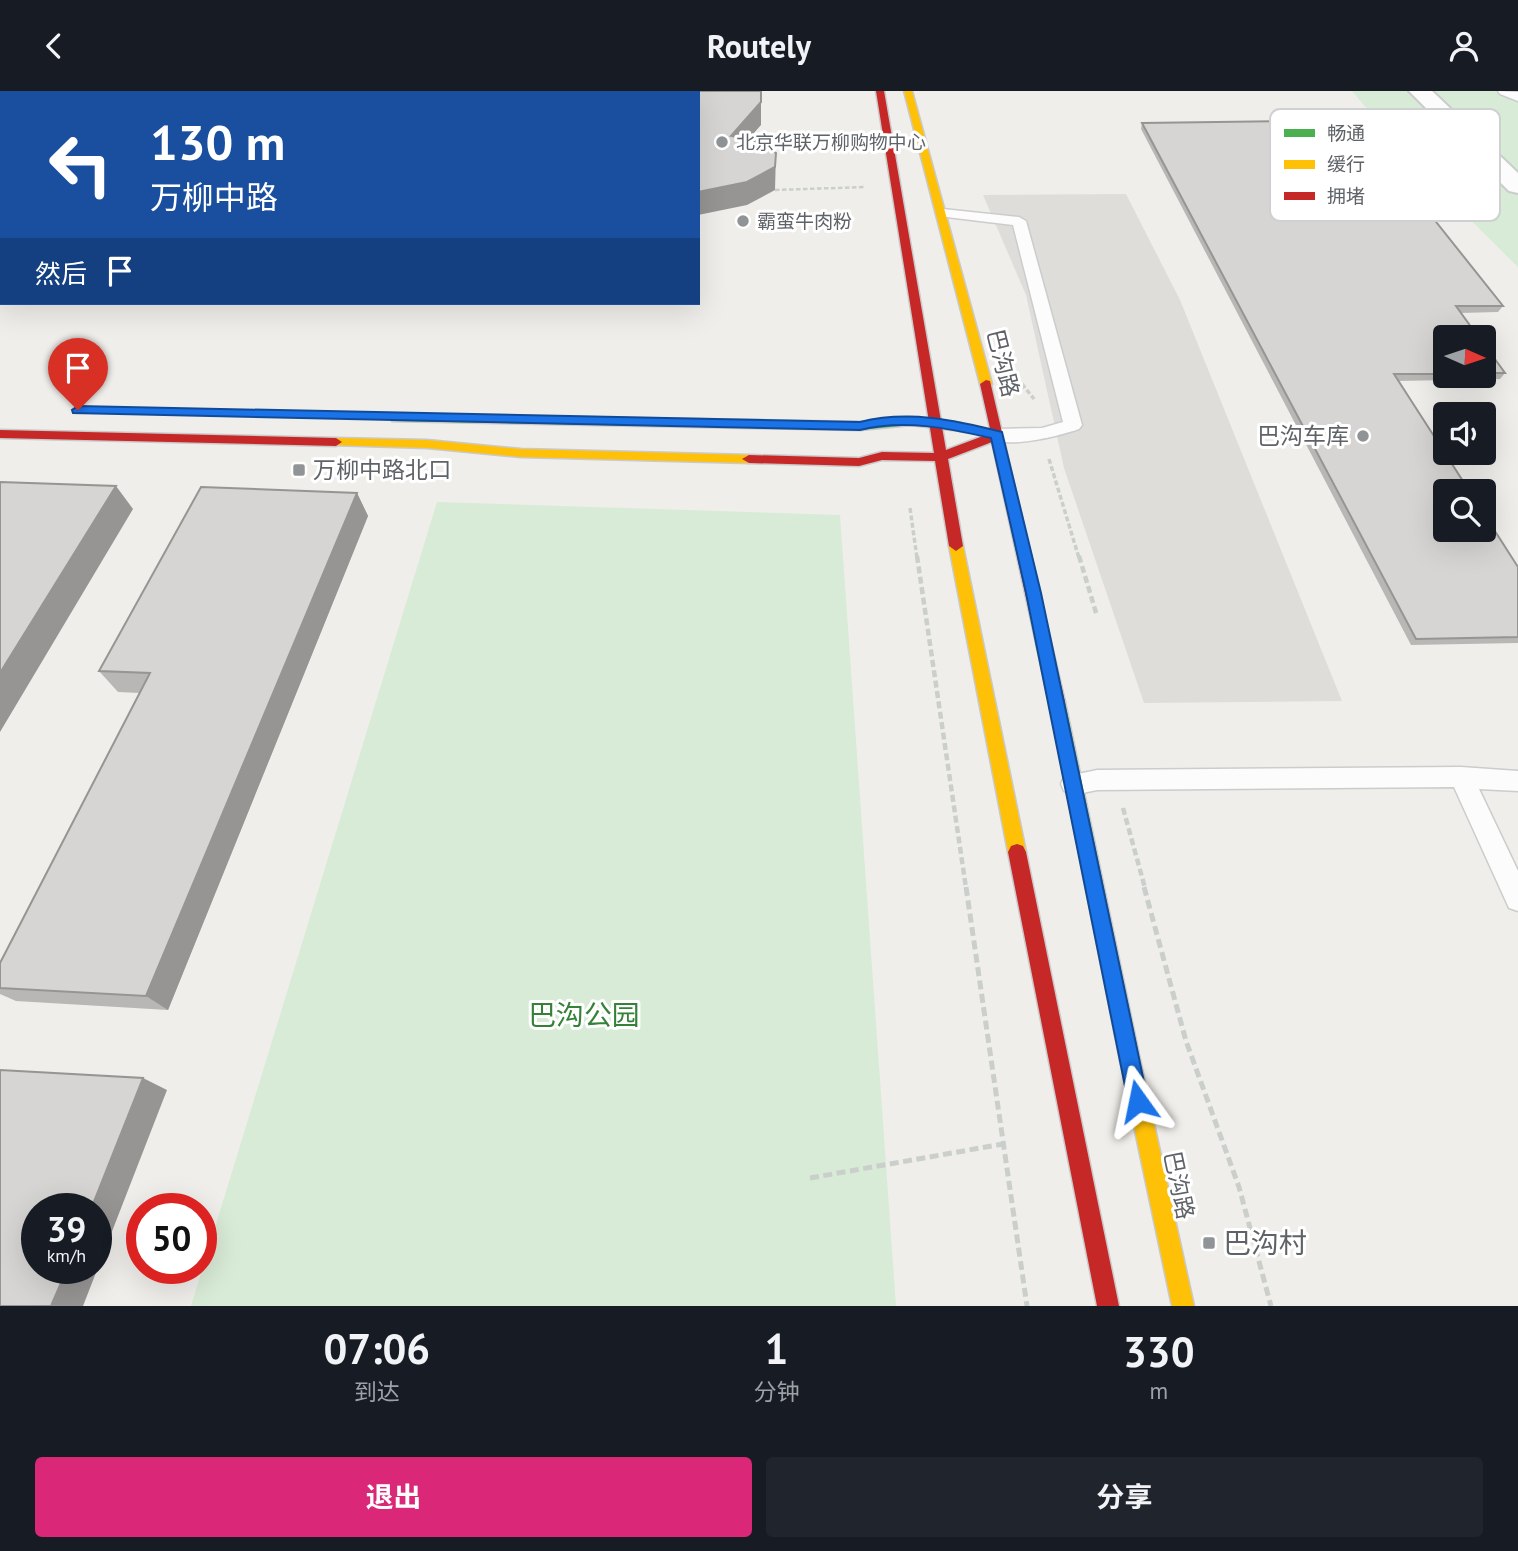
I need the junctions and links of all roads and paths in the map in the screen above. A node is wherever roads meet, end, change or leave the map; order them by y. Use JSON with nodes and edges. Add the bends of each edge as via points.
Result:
{"nodes":[{"id":1,"x":880,"y":91,"type":"edge"},
{"id":2,"x":908,"y":91,"type":"edge"},
{"id":3,"x":1420,"y":91,"type":"edge"},
{"id":4,"x":1504,"y":91,"type":"edge"},
{"id":5,"x":1518,"y":97,"type":"edge"},
{"id":6,"x":1439,"y":109,"type":"edge"},
{"id":7,"x":1500,"y":169,"type":"edge"},
{"id":8,"x":1518,"y":186,"type":"edge"},
{"id":9,"x":870,"y":187,"type":"dead end"},
{"id":10,"x":775,"y":190,"type":"edge"},
{"id":11,"x":943,"y":212,"type":"junction"},
{"id":12,"x":379,"y":418,"type":"dead end"},
{"id":13,"x":936,"y":421,"type":"junction"},
{"id":14,"x":0,"y":434,"type":"edge"},
{"id":15,"x":997,"y":435,"type":"junction"},
{"id":16,"x":905,"y":456,"type":"junction"},
{"id":17,"x":940,"y":457,"type":"junction"},
{"id":18,"x":1461,"y":777,"type":"junction"},
{"id":19,"x":1518,"y":781,"type":"edge"},
{"id":20,"x":1073,"y":784,"type":"junction"},
{"id":21,"x":1518,"y":899,"type":"edge"},
{"id":22,"x":1003,"y":1144,"type":"junction"},
{"id":23,"x":810,"y":1178,"type":"dead end"},
{"id":24,"x":1027,"y":1306,"type":"edge"},
{"id":25,"x":1108,"y":1306,"type":"edge"},
{"id":26,"x":1183,"y":1306,"type":"edge"}],
"edges":[{"from":1,"to":13,"type":"main road"},
{"from":2,"to":11,"type":"main road","name":"巴沟路"},
{"from":3,"to":6,"type":"street"},
{"from":4,"to":5,"type":"lane"},
{"from":7,"to":8,"type":"street"},
{"from":9,"to":10,"type":"path"},
{"from":11,"to":15,"type":"main road","name":"巴沟路"},
{"from":11,"to":15,"type":"lane","via":[[1018,221],[1073,425],[1042,434]]},
{"from":12,"to":13,"type":"main road","via":[[860,426],[880,421]]},
{"from":13,"to":15,"type":"main road"},
{"from":13,"to":17,"type":"main road"},
{"from":14,"to":16,"type":"main road","via":[[427,444],[521,453],[859,462]]},
{"from":15,"to":17,"type":"main road"},
{"from":15,"to":20,"type":"main road","name":"巴沟路"},
{"from":16,"to":17,"type":"main road"},
{"from":16,"to":22,"type":"path"},
{"from":17,"to":25,"type":"main road"},
{"from":18,"to":19,"type":"lane"},
{"from":18,"to":20,"type":"lane","via":[[1106,779]]},
{"from":18,"to":21,"type":"lane"},
{"from":20,"to":26,"type":"main road","name":"巴沟路"},
{"from":22,"to":23,"type":"path"},
{"from":22,"to":24,"type":"path"}]}
